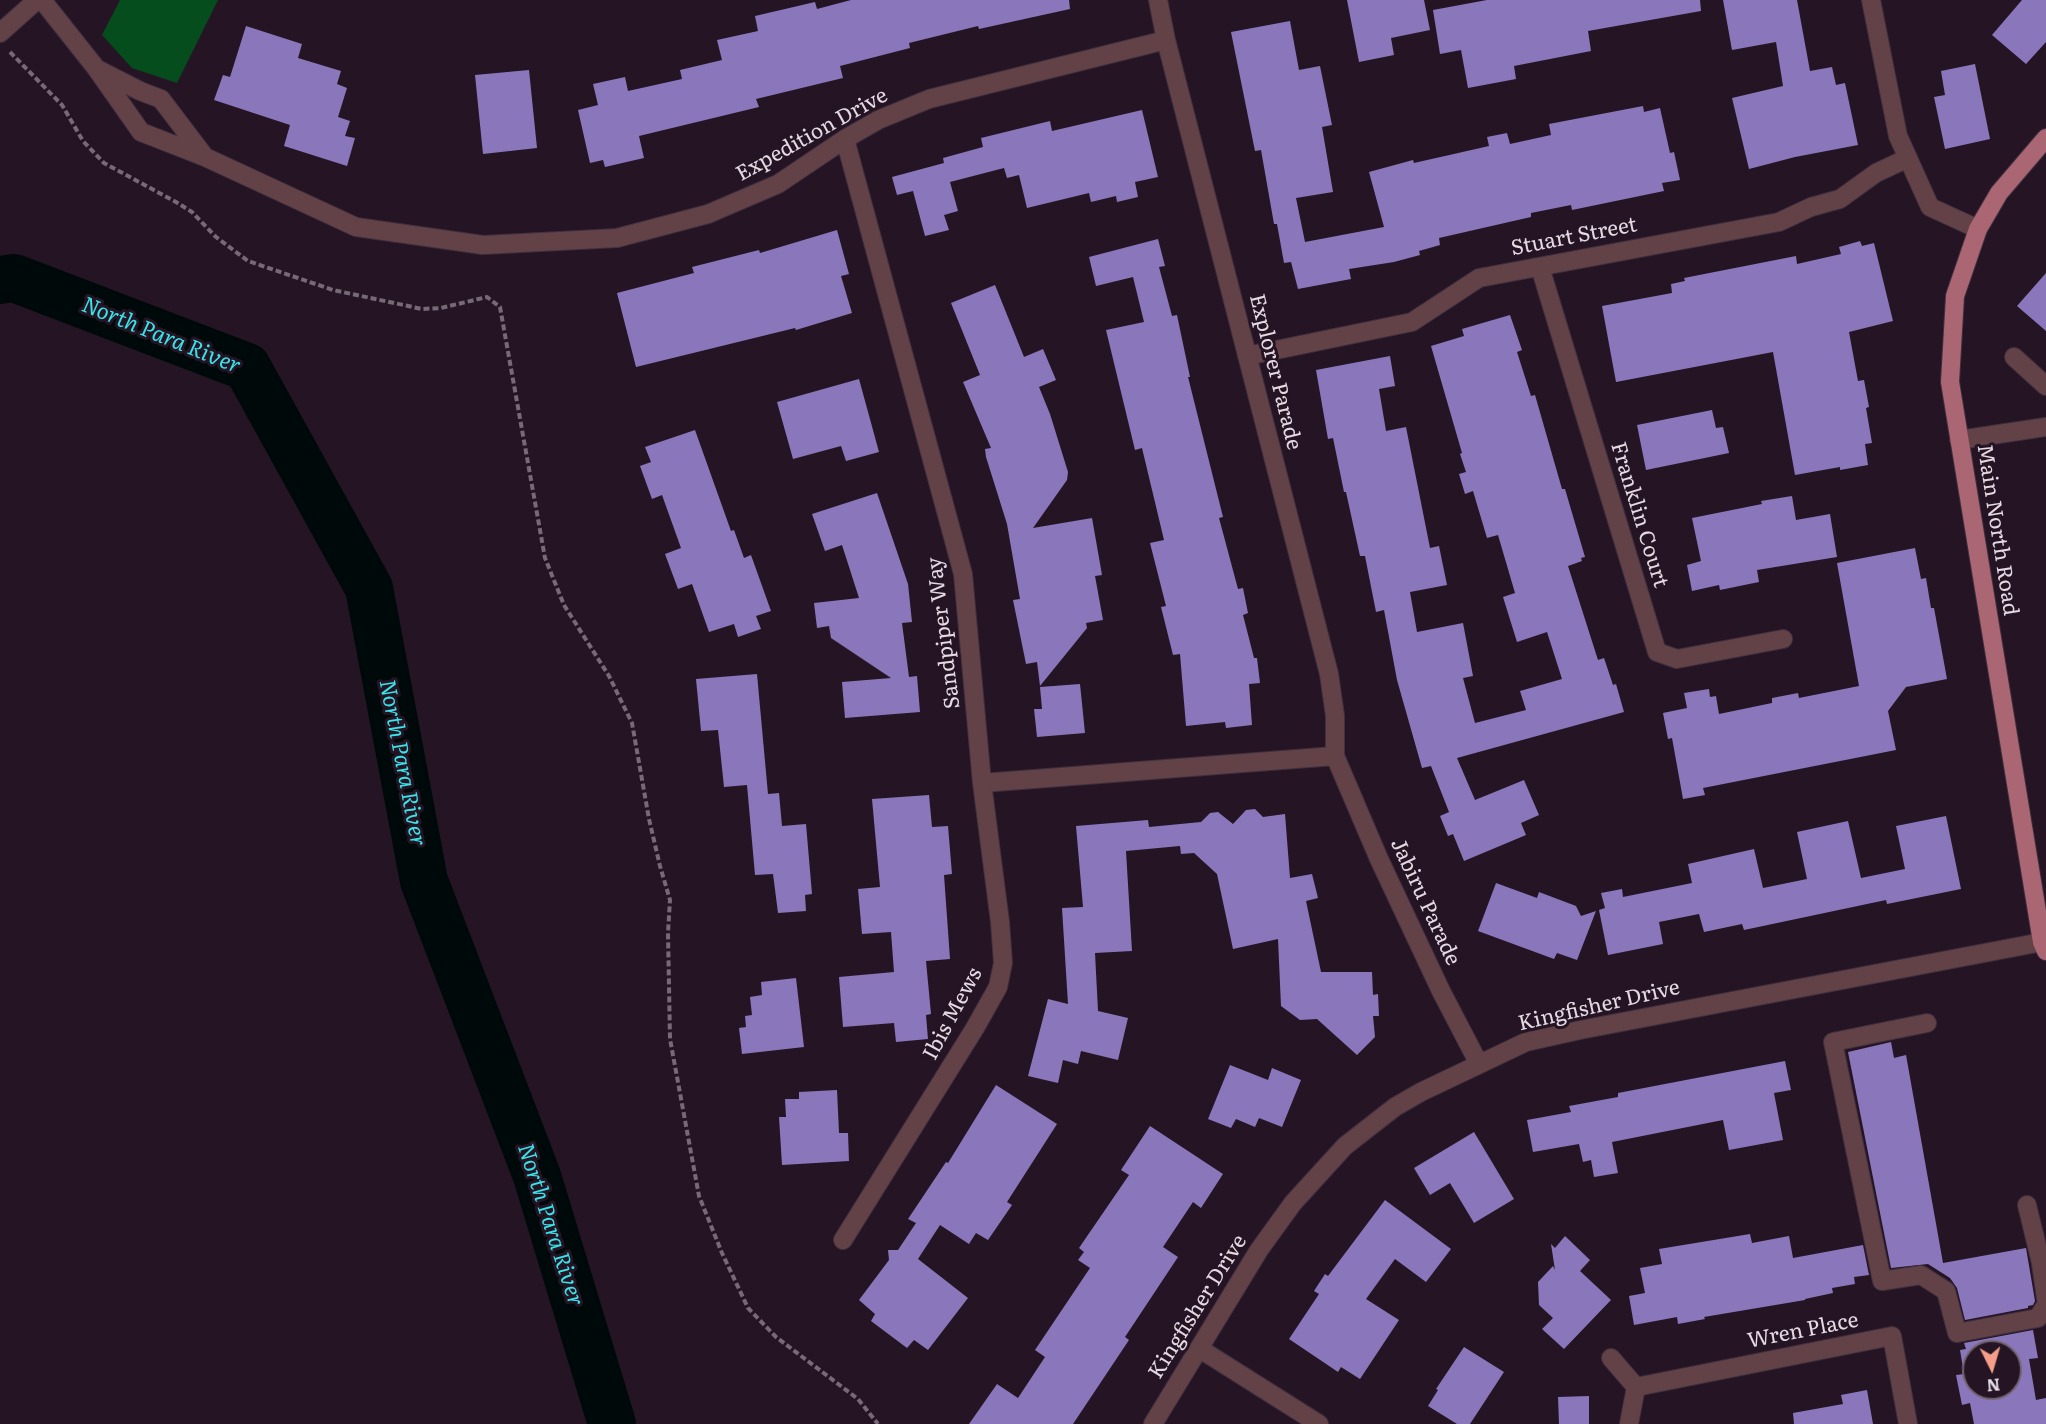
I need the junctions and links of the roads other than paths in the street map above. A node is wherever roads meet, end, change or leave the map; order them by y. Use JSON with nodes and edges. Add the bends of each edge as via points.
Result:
{"nodes":[{"id":1,"x":37,"y":0,"type":"edge"},
{"id":2,"x":42,"y":0,"type":"edge"},
{"id":3,"x":1158,"y":0,"type":"edge"},
{"id":4,"x":1871,"y":0,"type":"edge"},
{"id":5,"x":1167,"y":40,"type":"junction"},
{"id":6,"x":4,"y":41,"type":"edge"},
{"id":7,"x":96,"y":68,"type":"junction"},
{"id":8,"x":2046,"y":138,"type":"edge"},
{"id":9,"x":845,"y":139,"type":"junction"},
{"id":10,"x":205,"y":157,"type":"junction"},
{"id":11,"x":1908,"y":158,"type":"junction"},
{"id":12,"x":1978,"y":229,"type":"junction"},
{"id":13,"x":1540,"y":267,"type":"junction"},
{"id":14,"x":1247,"y":356,"type":"junction"},
{"id":15,"x":2014,"y":357,"type":"dead end"},
{"id":16,"x":2046,"y":386,"type":"edge"},
{"id":17,"x":2046,"y":426,"type":"edge"},
{"id":18,"x":1959,"y":440,"type":"junction"},
{"id":19,"x":1783,"y":639,"type":"dead end"},
{"id":20,"x":1335,"y":756,"type":"junction"},
{"id":21,"x":982,"y":783,"type":"junction"},
{"id":22,"x":2044,"y":946,"type":"edge"},
{"id":23,"x":1927,"y":1023,"type":"dead end"},
{"id":24,"x":1479,"y":1064,"type":"junction"},
{"id":25,"x":2027,"y":1206,"type":"dead end"},
{"id":26,"x":843,"y":1240,"type":"dead end"},
{"id":27,"x":2046,"y":1298,"type":"edge"},
{"id":28,"x":2046,"y":1305,"type":"edge"},
{"id":29,"x":1200,"y":1349,"type":"junction"},
{"id":30,"x":1611,"y":1358,"type":"dead end"},
{"id":31,"x":1636,"y":1387,"type":"junction"},
{"id":32,"x":1153,"y":1424,"type":"edge"},
{"id":33,"x":1319,"y":1424,"type":"edge"},
{"id":34,"x":1629,"y":1424,"type":"edge"},
{"id":35,"x":1908,"y":1424,"type":"edge"}],
"edges":[{"from":1,"to":6,"type":"street"},
{"from":2,"to":7,"type":"street","name":"Expedition Drive"},
{"from":3,"to":5,"type":"street","name":"Explorer Parade"},
{"from":4,"to":11,"type":"street","via":[[1898,136]]},
{"from":5,"to":9,"type":"street","name":"Expedition Drive","via":[[929,99]]},
{"from":5,"to":14,"type":"street","name":"Explorer Parade"},
{"from":7,"to":10,"type":"street","name":"Expedition Drive","via":[[161,99]]},
{"from":7,"to":10,"type":"street","name":"Expedition Drive","via":[[141,132]]},
{"from":8,"to":12,"type":"main road","name":"Main North Road","via":[[1999,193]]},
{"from":9,"to":10,"type":"street","name":"Expedition Drive","via":[[778,184],[708,214],[617,238],[483,246],[356,227]]},
{"from":9,"to":21,"type":"street","name":"Sandpiper Way","via":[[963,574]]},
{"from":11,"to":12,"type":"street","via":[[1930,207]]},
{"from":11,"to":13,"type":"street","name":"Stuart Street","via":[[1876,173],[1840,199],[1779,222]]},
{"from":12,"to":18,"type":"main road","name":"Main North Road","via":[[1955,296],[1950,382]]},
{"from":13,"to":14,"type":"street","name":"Stuart Street","via":[[1479,278],[1412,322]]},
{"from":13,"to":19,"type":"street","name":"Franklin Court","via":[[1657,652],[1677,659]]},
{"from":14,"to":20,"type":"street","name":"Explorer Parade","via":[[1329,674]]},
{"from":15,"to":16,"type":"street"},
{"from":17,"to":18,"type":"street"},
{"from":18,"to":22,"type":"main road","name":"Main North Road"},
{"from":20,"to":21,"type":"street"},
{"from":20,"to":24,"type":"street","name":"Jabiru Parade","via":[[1379,860]]},
{"from":21,"to":26,"type":"street","name":"Ibis Mews","via":[[1000,922],[1003,963],[998,987]]},
{"from":22,"to":24,"type":"street","name":"Kingfisher Drive","via":[[1580,1030],[1526,1042]]},
{"from":23,"to":28,"type":"street","via":[[1833,1042],[1882,1281],[1921,1275],[1946,1291],[1957,1334],[2038,1318]]},
{"from":24,"to":29,"type":"street","name":"Kingfisher Drive","via":[[1395,1107],[1345,1146],[1275,1226]]},
{"from":25,"to":27,"type":"street"},
{"from":29,"to":32,"type":"street","name":"Kingfisher Drive"},
{"from":29,"to":33,"type":"street"},
{"from":30,"to":31,"type":"street"},
{"from":31,"to":34,"type":"street"},
{"from":31,"to":35,"type":"street","name":"Wren Place","via":[[1892,1336]]}]}
